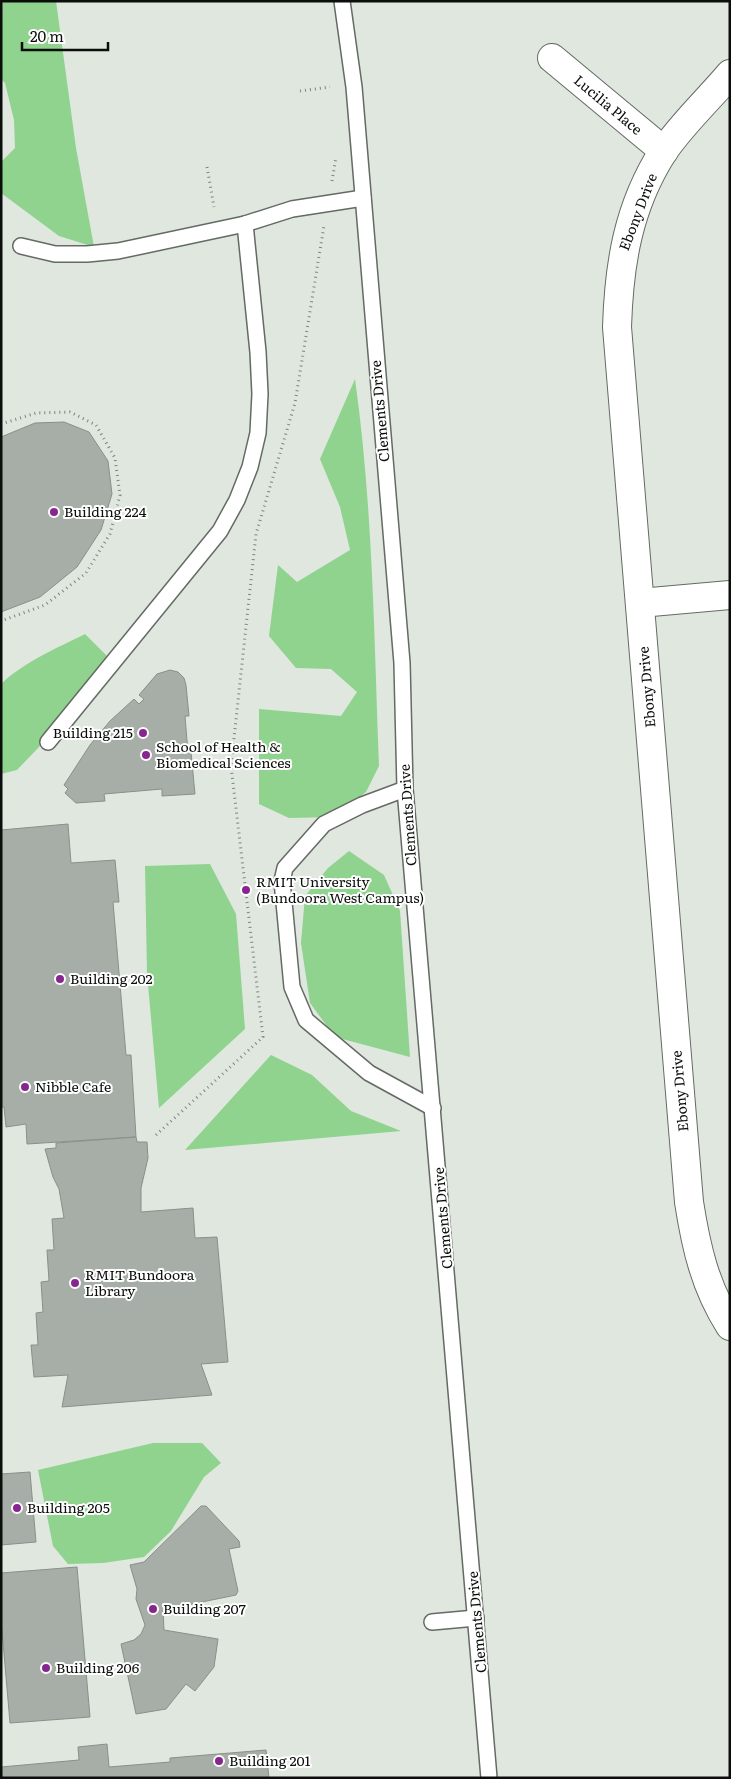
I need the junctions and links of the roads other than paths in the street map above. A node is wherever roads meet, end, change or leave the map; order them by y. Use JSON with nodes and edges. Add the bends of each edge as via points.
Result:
{"nodes":[{"id":1,"x":342,"y":1,"type":"edge"},
{"id":2,"x":552,"y":58,"type":"dead end"},
{"id":3,"x":730,"y":74,"type":"edge"},
{"id":4,"x":664,"y":152,"type":"junction"},
{"id":5,"x":363,"y":198,"type":"junction"},
{"id":6,"x":245,"y":224,"type":"junction"},
{"id":7,"x":21,"y":246,"type":"dead end"},
{"id":8,"x":730,"y":595,"type":"edge"},
{"id":9,"x":640,"y":603,"type":"junction"},
{"id":10,"x":48,"y":742,"type":"dead end"},
{"id":11,"x":405,"y":789,"type":"junction"},
{"id":12,"x":433,"y":1108,"type":"junction"},
{"id":13,"x":730,"y":1326,"type":"edge"},
{"id":14,"x":476,"y":1618,"type":"junction"},
{"id":15,"x":432,"y":1622,"type":"dead end"},
{"id":16,"x":489,"y":1778,"type":"edge"}],
"edges":[{"from":1,"to":5,"type":"lane","name":"Clements Drive","via":[[354,87]]},
{"from":2,"to":4,"type":"street","name":"Lucilia Place"},
{"from":3,"to":4,"type":"street","name":"Ebony Drive"},
{"from":4,"to":9,"type":"street","name":"Ebony Drive","via":[[629,229],[621,257],[618,291],[619,356]]},
{"from":5,"to":6,"type":"lane","via":[[292,209]]},
{"from":5,"to":11,"type":"lane","name":"Clements Drive","via":[[402,663]]},
{"from":6,"to":7,"type":"lane","via":[[118,251],[55,254]]},
{"from":6,"to":10,"type":"lane","via":[[260,394],[258,433],[250,467],[220,531]]},
{"from":8,"to":9,"type":"street"},
{"from":9,"to":13,"type":"street","name":"Ebony Drive","via":[[689,1202],[703,1272]]},
{"from":11,"to":12,"type":"lane","name":"Clements Drive"},
{"from":11,"to":12,"type":"lane","via":[[324,824],[285,868],[282,881],[288,957],[292,987],[306,1020],[369,1073]]},
{"from":12,"to":14,"type":"lane","name":"Clements Drive"},
{"from":14,"to":15,"type":"lane"},
{"from":14,"to":16,"type":"lane","name":"Clements Drive"}]}
